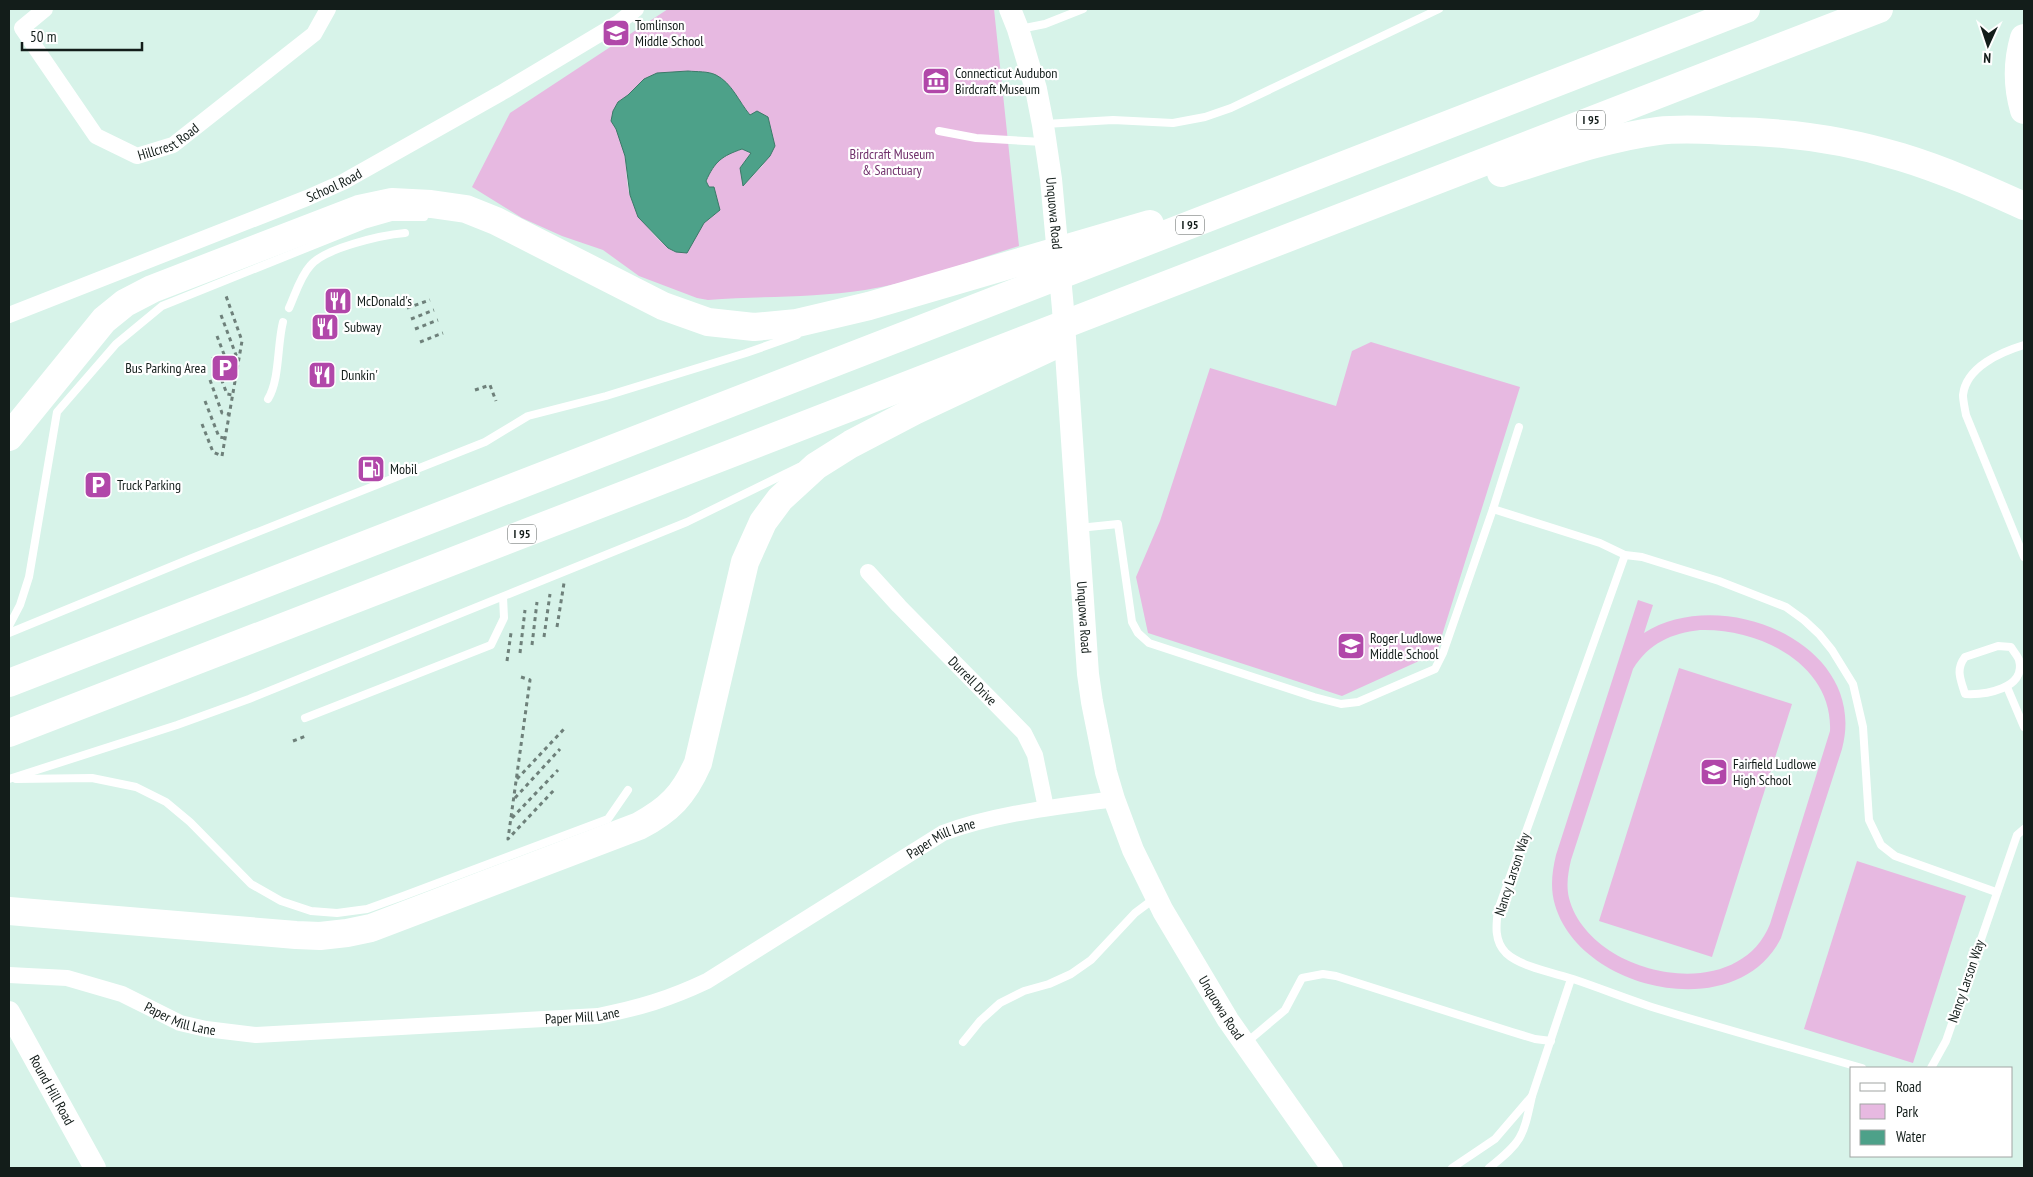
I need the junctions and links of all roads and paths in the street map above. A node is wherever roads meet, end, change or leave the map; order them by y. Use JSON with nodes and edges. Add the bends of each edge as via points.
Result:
{"nodes":[{"id":1,"x":45,"y":9,"type":"edge"},
{"id":2,"x":328,"y":9,"type":"edge"},
{"id":3,"x":1010,"y":9,"type":"edge"},
{"id":4,"x":1083,"y":9,"type":"edge"},
{"id":5,"x":1440,"y":9,"type":"edge"},
{"id":6,"x":1698,"y":9,"type":"edge"},
{"id":7,"x":1746,"y":9,"type":"edge"},
{"id":8,"x":1879,"y":9,"type":"edge"},
{"id":9,"x":628,"y":11,"type":"edge"},
{"id":10,"x":16,"y":26,"type":"edge"},
{"id":11,"x":1018,"y":29,"type":"junction"},
{"id":12,"x":2024,"y":38,"type":"edge"},
{"id":13,"x":2024,"y":110,"type":"edge"},
{"id":14,"x":1471,"y":116,"type":"junction"},
{"id":15,"x":939,"y":131,"type":"dead end"},
{"id":16,"x":1045,"y":134,"type":"junction"},
{"id":17,"x":2024,"y":206,"type":"edge"},
{"id":18,"x":428,"y":218,"type":"dead end"},
{"id":19,"x":468,"y":219,"type":"dead end"},
{"id":20,"x":496,"y":220,"type":"junction"},
{"id":21,"x":1304,"y":232,"type":"junction"},
{"id":22,"x":405,"y":233,"type":"dead end"},
{"id":23,"x":1085,"y":254,"type":"junction"},
{"id":24,"x":225,"y":293,"type":"dead end"},
{"id":25,"x":914,"y":293,"type":"junction"},
{"id":26,"x":430,"y":300,"type":"dead end"},
{"id":27,"x":289,"y":308,"type":"dead end"},
{"id":28,"x":407,"y":308,"type":"dead end"},
{"id":29,"x":434,"y":310,"type":"dead end"},
{"id":30,"x":9,"y":315,"type":"edge"},
{"id":31,"x":221,"y":315,"type":"dead end"},
{"id":32,"x":411,"y":319,"type":"dead end"},
{"id":33,"x":438,"y":320,"type":"dead end"},
{"id":34,"x":283,"y":322,"type":"dead end"},
{"id":35,"x":821,"y":326,"type":"dead end"},
{"id":36,"x":415,"y":329,"type":"dead end"},
{"id":37,"x":443,"y":333,"type":"dead end"},
{"id":38,"x":802,"y":333,"type":"dead end"},
{"id":39,"x":217,"y":336,"type":"dead end"},
{"id":40,"x":420,"y":342,"type":"dead end"},
{"id":41,"x":1036,"y":345,"type":"junction"},
{"id":42,"x":2024,"y":345,"type":"edge"},
{"id":43,"x":239,"y":356,"type":"junction"},
{"id":44,"x":214,"y":357,"type":"dead end"},
{"id":45,"x":236,"y":371,"type":"junction"},
{"id":46,"x":210,"y":380,"type":"dead end"},
{"id":47,"x":475,"y":390,"type":"dead end"},
{"id":48,"x":232,"y":395,"type":"junction"},
{"id":49,"x":268,"y":399,"type":"dead end"},
{"id":50,"x":205,"y":401,"type":"dead end"},
{"id":51,"x":496,"y":401,"type":"dead end"},
{"id":52,"x":229,"y":414,"type":"junction"},
{"id":53,"x":202,"y":424,"type":"dead end"},
{"id":54,"x":1519,"y":427,"type":"dead end"},
{"id":55,"x":9,"y":437,"type":"edge"},
{"id":56,"x":225,"y":438,"type":"junction"},
{"id":57,"x":851,"y":444,"type":"junction"},
{"id":58,"x":1493,"y":509,"type":"junction"},
{"id":59,"x":1078,"y":528,"type":"junction"},
{"id":60,"x":1625,"y":555,"type":"junction"},
{"id":61,"x":2024,"y":557,"type":"edge"},
{"id":62,"x":566,"y":572,"type":"junction"},
{"id":63,"x":868,"y":572,"type":"dead end"},
{"id":64,"x":550,"y":594,"type":"dead end"},
{"id":65,"x":503,"y":597,"type":"junction"},
{"id":66,"x":537,"y":602,"type":"dead end"},
{"id":67,"x":525,"y":610,"type":"dead end"},
{"id":68,"x":9,"y":626,"type":"edge"},
{"id":69,"x":512,"y":627,"type":"dead end"},
{"id":70,"x":557,"y":627,"type":"dead end"},
{"id":71,"x":9,"y":633,"type":"edge"},
{"id":72,"x":544,"y":637,"type":"dead end"},
{"id":73,"x":532,"y":644,"type":"dead end"},
{"id":74,"x":520,"y":653,"type":"dead end"},
{"id":75,"x":507,"y":662,"type":"dead end"},
{"id":76,"x":521,"y":677,"type":"dead end"},
{"id":77,"x":9,"y":683,"type":"edge"},
{"id":78,"x":2007,"y":687,"type":"junction"},
{"id":79,"x":305,"y":718,"type":"dead end"},
{"id":80,"x":2024,"y":727,"type":"edge"},
{"id":81,"x":564,"y":729,"type":"dead end"},
{"id":82,"x":9,"y":733,"type":"edge"},
{"id":83,"x":306,"y":736,"type":"dead end"},
{"id":84,"x":293,"y":741,"type":"dead end"},
{"id":85,"x":560,"y":750,"type":"dead end"},
{"id":86,"x":558,"y":770,"type":"dead end"},
{"id":87,"x":9,"y":779,"type":"edge"},
{"id":88,"x":517,"y":779,"type":"junction"},
{"id":89,"x":555,"y":789,"type":"dead end"},
{"id":90,"x":628,"y":790,"type":"dead end"},
{"id":91,"x":514,"y":799,"type":"junction"},
{"id":92,"x":1114,"y":799,"type":"junction"},
{"id":93,"x":1046,"y":808,"type":"junction"},
{"id":94,"x":511,"y":819,"type":"junction"},
{"id":95,"x":2024,"y":829,"type":"edge"},
{"id":96,"x":1996,"y":892,"type":"junction"},
{"id":97,"x":1157,"y":897,"type":"junction"},
{"id":98,"x":9,"y":911,"type":"edge"},
{"id":99,"x":9,"y":975,"type":"edge"},
{"id":100,"x":1571,"y":979,"type":"junction"},
{"id":101,"x":9,"y":1012,"type":"edge"},
{"id":102,"x":1551,"y":1041,"type":"junction"},
{"id":103,"x":963,"y":1042,"type":"dead end"},
{"id":104,"x":1245,"y":1044,"type":"junction"},
{"id":105,"x":1859,"y":1067,"type":"edge"},
{"id":106,"x":1932,"y":1067,"type":"edge"},
{"id":107,"x":1532,"y":1096,"type":"junction"},
{"id":108,"x":95,"y":1168,"type":"edge"},
{"id":109,"x":1332,"y":1168,"type":"edge"},
{"id":110,"x":1452,"y":1168,"type":"edge"},
{"id":111,"x":1490,"y":1168,"type":"edge"}],
"edges":[{"from":1,"to":10,"type":"street","name":"Hillcrest Road"},
{"from":2,"to":10,"type":"street","name":"Hillcrest Road","via":[[314,34],[172,145],[137,156],[96,136]]},
{"from":3,"to":11,"type":"street","name":"Unquowa Road"},
{"from":4,"to":11,"type":"lane","via":[[1046,24]]},
{"from":5,"to":16,"type":"lane","via":[[1205,118],[1173,123],[1113,120]]},
{"from":6,"to":14,"type":"highway"},
{"from":7,"to":14,"type":"highway"},
{"from":8,"to":21,"type":"highway","number":"I 95"},
{"from":9,"to":30,"type":"street","name":"School Road","via":[[501,94],[343,182]]},
{"from":11,"to":16,"type":"street","name":"Unquowa Road"},
{"from":12,"to":13,"type":"highway","via":[[2018,79]]},
{"from":14,"to":23,"type":"highway","via":[[1294,185]]},
{"from":15,"to":16,"type":"lane","via":[[976,138]]},
{"from":16,"to":59,"type":"street","name":"Unquowa Road","via":[[1063,309]]},
{"from":17,"to":21,"type":"highway","via":[[1934,168],[1862,147],[1773,133],[1682,130],[1641,134],[1598,144]]},
{"from":18,"to":68,"type":"lane","via":[[392,217],[364,225],[162,306],[116,344],[57,412],[29,577]]},
{"from":19,"to":20,"type":"lane"},
{"from":20,"to":25,"type":"highway","via":[[662,306],[708,322],[746,327],[775,326]]},
{"from":20,"to":55,"type":"highway","via":[[448,206],[376,204],[138,295],[104,320]]},
{"from":21,"to":41,"type":"highway","number":"I 95","via":[[1195,274]]},
{"from":22,"to":27,"type":"lane","via":[[367,239],[318,258],[306,271]]},
{"from":23,"to":25,"type":"highway","via":[[1031,259]]},
{"from":23,"to":77,"type":"highway","via":[[1032,286]]},
{"from":24,"to":43,"type":"path","via":[[242,342]]},
{"from":25,"to":35,"type":"lane"},
{"from":26,"to":28,"type":"path"},
{"from":29,"to":32,"type":"path"},
{"from":31,"to":43,"type":"path"},
{"from":33,"to":36,"type":"path"},
{"from":34,"to":49,"type":"lane","via":[[274,382]]},
{"from":37,"to":40,"type":"path"},
{"from":38,"to":71,"type":"lane","via":[[606,396],[528,416],[485,442]]},
{"from":39,"to":45,"type":"path","via":[[230,370]]},
{"from":41,"to":57,"type":"highway"},
{"from":41,"to":82,"type":"highway","number":"I 95"},
{"from":42,"to":61,"type":"lane","via":[[1987,362],[1970,376],[1963,395],[1966,415]]},
{"from":43,"to":45,"type":"path"},
{"from":44,"to":48,"type":"path","via":[[226,394]]},
{"from":45,"to":48,"type":"path"},
{"from":46,"to":52,"type":"path","via":[[222,413]]},
{"from":47,"to":51,"type":"path","via":[[490,385]]},
{"from":48,"to":52,"type":"path"},
{"from":50,"to":56,"type":"path","via":[[219,437]]},
{"from":52,"to":56,"type":"path"},
{"from":53,"to":56,"type":"path","via":[[213,452],[222,456]]},
{"from":54,"to":58,"type":"lane"},
{"from":57,"to":62,"type":"lane","via":[[688,522]]},
{"from":57,"to":98,"type":"highway","via":[[816,466],[791,487],[771,509],[756,534],[740,578],[698,763],[671,805],[647,821],[621,834],[396,920],[347,934],[296,935]]},
{"from":58,"to":59,"type":"lane","via":[[1435,668],[1358,702],[1341,704],[1149,643],[1132,622],[1118,524]]},
{"from":58,"to":60,"type":"lane","via":[[1600,543]]},
{"from":59,"to":92,"type":"street","name":"Unquowa Road","via":[[1092,702]]},
{"from":60,"to":96,"type":"lane","via":[[1642,557],[1755,594],[1786,607],[1804,620],[1832,650],[1854,684],[1863,727],[1869,820],[1881,845],[1895,856]]},
{"from":60,"to":100,"type":"lane","name":"Nancy Larson Way","via":[[1501,901],[1496,925],[1506,953]]},
{"from":62,"to":65,"type":"lane"},
{"from":62,"to":70,"type":"path"},
{"from":63,"to":93,"type":"street","name":"Durrell Drive","via":[[1024,733],[1035,754]]},
{"from":64,"to":72,"type":"path"},
{"from":65,"to":79,"type":"lane","via":[[504,618],[491,644]]},
{"from":65,"to":87,"type":"lane","via":[[249,699]]},
{"from":66,"to":73,"type":"path"},
{"from":67,"to":74,"type":"path"},
{"from":69,"to":75,"type":"path"},
{"from":76,"to":88,"type":"path","via":[[530,680]]},
{"from":78,"to":78,"type":"lane","via":[[1965,694],[1958,672],[1962,662],[1998,646],[2011,647],[2019,660],[2020,670]]},
{"from":78,"to":80,"type":"lane"},
{"from":81,"to":88,"type":"path"},
{"from":83,"to":84,"type":"path"},
{"from":85,"to":91,"type":"path"},
{"from":86,"to":94,"type":"path"},
{"from":87,"to":90,"type":"lane","via":[[92,778],[136,787],[166,802],[190,822],[251,884],[281,901],[312,911],[337,913],[376,906],[608,819]]},
{"from":88,"to":91,"type":"path"},
{"from":89,"to":94,"type":"path","via":[[508,839]]},
{"from":91,"to":94,"type":"path"},
{"from":92,"to":93,"type":"street","name":"Paper Mill Lane"},
{"from":92,"to":97,"type":"street","name":"Unquowa Road","via":[[1133,850]]},
{"from":93,"to":99,"type":"street","name":"Paper Mill Lane","via":[[943,832],[707,981],[639,1008],[598,1016],[248,1034],[180,1023],[122,994],[67,978]]},
{"from":95,"to":96,"type":"lane","name":"Nancy Larson Way","via":[[2017,835]]},
{"from":96,"to":106,"type":"lane","name":"Nancy Larson Way","via":[[1946,1041]]},
{"from":97,"to":103,"type":"lane","via":[[1135,913],[1091,960],[1071,974],[1000,1003]]},
{"from":97,"to":104,"type":"street","name":"Unquowa Road"},
{"from":100,"to":102,"type":"lane"},
{"from":100,"to":105,"type":"lane","name":"Nancy Larson Way","via":[[1655,1008]]},
{"from":101,"to":108,"type":"street","name":"Round Hill Road"},
{"from":102,"to":104,"type":"lane","via":[[1535,1039],[1323,974],[1302,978],[1289,1004]]},
{"from":102,"to":107,"type":"lane"},
{"from":104,"to":109,"type":"street","name":"Unquowa Road"},
{"from":107,"to":110,"type":"lane","via":[[1495,1139]]},
{"from":107,"to":111,"type":"lane","via":[[1524,1133],[1513,1149]]}]}
